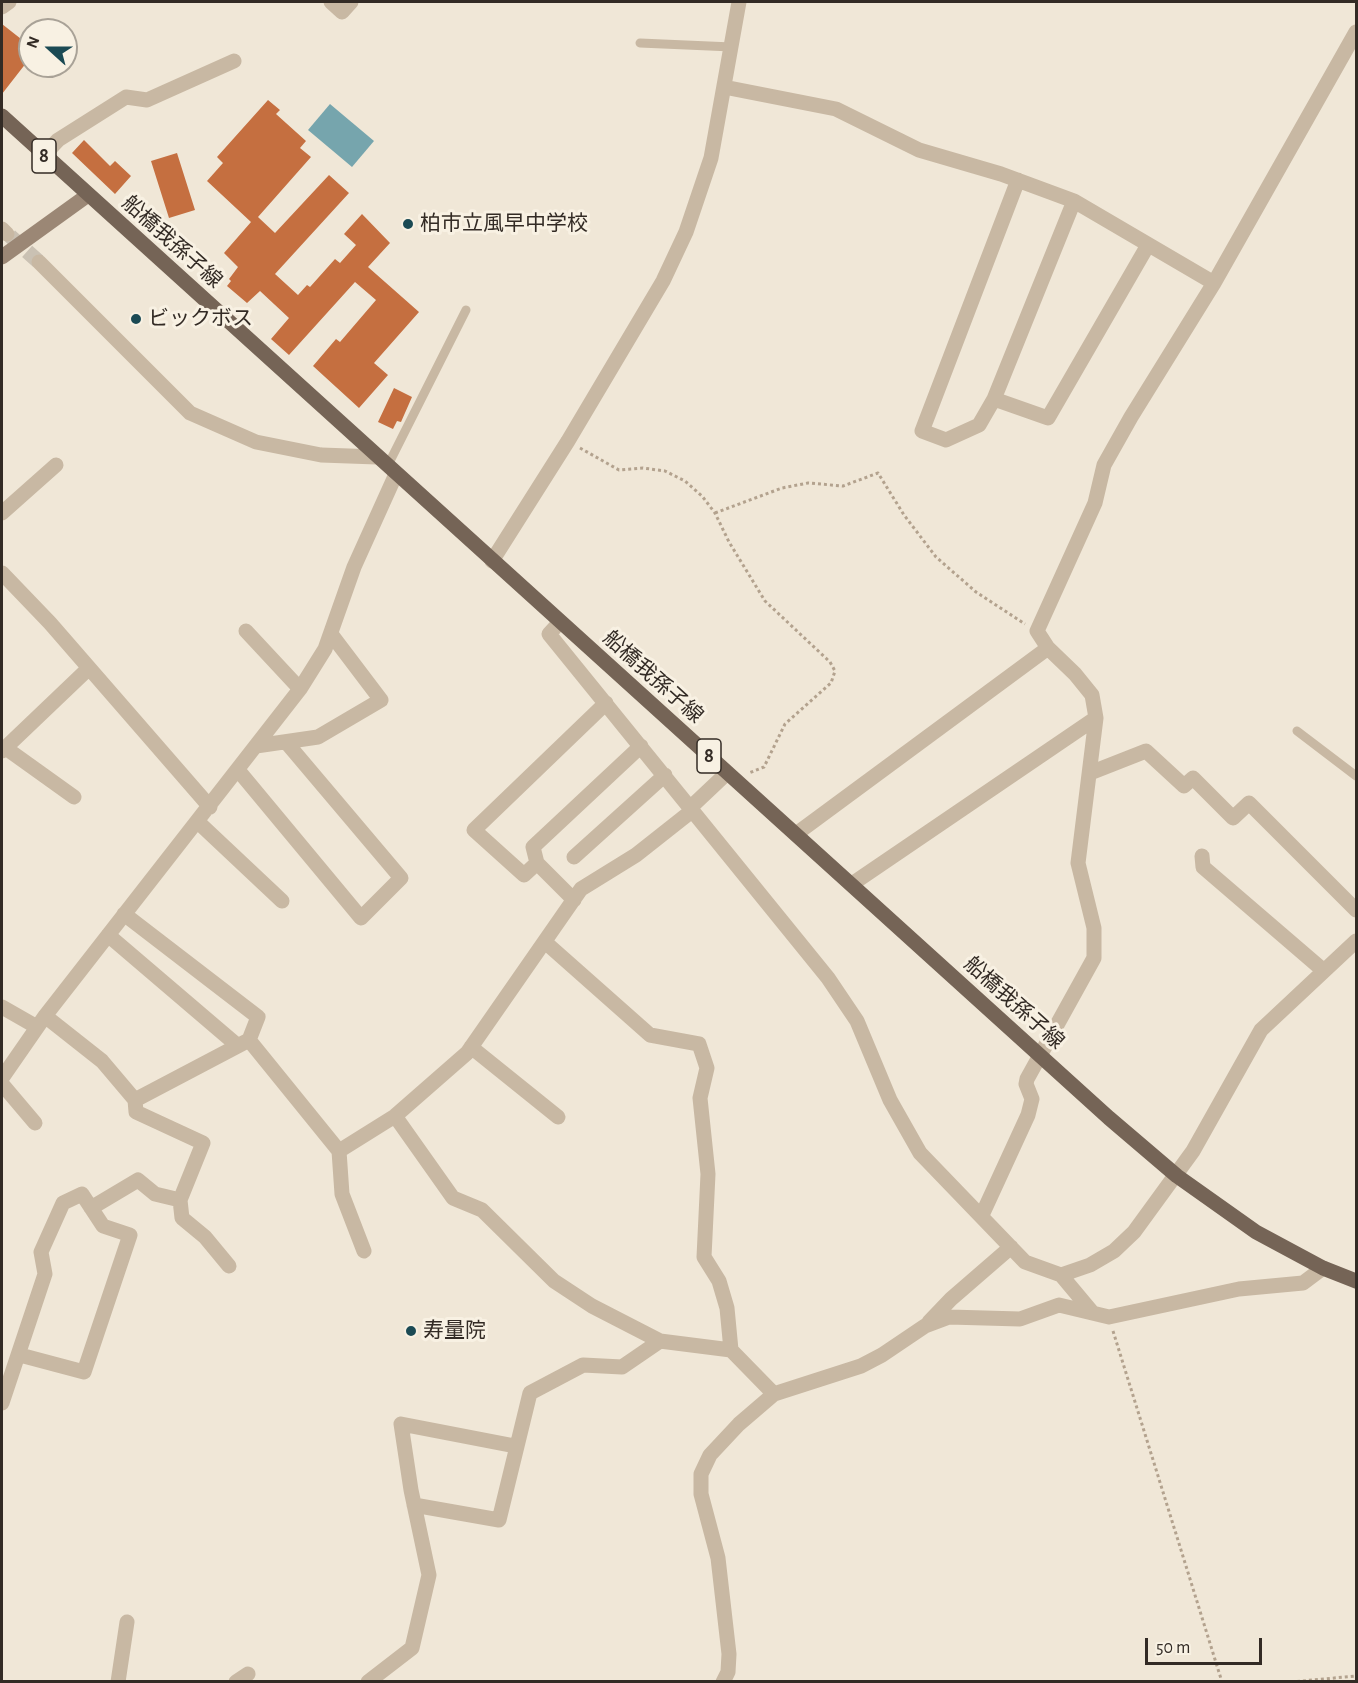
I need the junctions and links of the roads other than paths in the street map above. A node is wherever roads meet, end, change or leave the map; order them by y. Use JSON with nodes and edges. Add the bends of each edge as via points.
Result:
{"nodes":[{"id":1,"x":9,"y":2,"type":"edge"},
{"id":2,"x":331,"y":2,"type":"edge"},
{"id":3,"x":351,"y":2,"type":"edge"},
{"id":4,"x":740,"y":2,"type":"edge"},
{"id":5,"x":2,"y":7,"type":"edge"},
{"id":6,"x":1356,"y":32,"type":"edge"},
{"id":7,"x":640,"y":43,"type":"dead end"},
{"id":8,"x":732,"y":47,"type":"junction"},
{"id":9,"x":234,"y":61,"type":"dead end"},
{"id":10,"x":724,"y":87,"type":"junction"},
{"id":11,"x":2,"y":116,"type":"edge"},
{"id":12,"x":43,"y":156,"type":"junction"},
{"id":13,"x":1018,"y":180,"type":"junction"},
{"id":14,"x":88,"y":195,"type":"junction"},
{"id":15,"x":1074,"y":201,"type":"junction"},
{"id":16,"x":1148,"y":245,"type":"junction"},
{"id":17,"x":2,"y":257,"type":"edge"},
{"id":18,"x":39,"y":262,"type":"tunnel mouth"},
{"id":19,"x":1214,"y":284,"type":"junction"},
{"id":20,"x":466,"y":310,"type":"dead end"},
{"id":21,"x":994,"y":399,"type":"junction"},
{"id":22,"x":56,"y":465,"type":"dead end"},
{"id":23,"x":387,"y":466,"type":"junction"},
{"id":24,"x":2,"y":513,"type":"edge"},
{"id":25,"x":492,"y":561,"type":"junction"},
{"id":26,"x":2,"y":573,"type":"edge"},
{"id":27,"x":560,"y":622,"type":"junction"},
{"id":28,"x":246,"y":631,"type":"dead end"},
{"id":29,"x":331,"y":634,"type":"junction"},
{"id":30,"x":1048,"y":648,"type":"junction"},
{"id":31,"x":88,"y":668,"type":"junction"},
{"id":32,"x":300,"y":689,"type":"junction"},
{"id":33,"x":606,"y":703,"type":"junction"},
{"id":34,"x":1096,"y":718,"type":"junction"},
{"id":35,"x":1297,"y":731,"type":"dead end"},
{"id":36,"x":285,"y":742,"type":"junction"},
{"id":37,"x":256,"y":746,"type":"junction"},
{"id":38,"x":641,"y":746,"type":"junction"},
{"id":39,"x":4,"y":750,"type":"edge"},
{"id":40,"x":238,"y":770,"type":"junction"},
{"id":41,"x":1090,"y":773,"type":"junction"},
{"id":42,"x":665,"y":775,"type":"junction"},
{"id":43,"x":731,"y":776,"type":"junction"},
{"id":44,"x":1356,"y":776,"type":"edge"},
{"id":45,"x":74,"y":797,"type":"dead end"},
{"id":46,"x":210,"y":807,"type":"junction"},
{"id":47,"x":692,"y":808,"type":"junction"},
{"id":48,"x":198,"y":822,"type":"junction"},
{"id":49,"x":796,"y":834,"type":"junction"},
{"id":50,"x":1202,"y":856,"type":"dead end"},
{"id":51,"x":574,"y":857,"type":"dead end"},
{"id":52,"x":537,"y":863,"type":"junction"},
{"id":53,"x":852,"y":884,"type":"junction"},
{"id":54,"x":574,"y":900,"type":"junction"},
{"id":55,"x":282,"y":901,"type":"dead end"},
{"id":56,"x":1356,"y":910,"type":"edge"},
{"id":57,"x":124,"y":914,"type":"junction"},
{"id":58,"x":108,"y":935,"type":"junction"},
{"id":59,"x":1356,"y":941,"type":"edge"},
{"id":60,"x":545,"y":942,"type":"junction"},
{"id":61,"x":1324,"y":971,"type":"junction"},
{"id":62,"x":2,"y":1006,"type":"edge"},
{"id":63,"x":41,"y":1022,"type":"junction"},
{"id":64,"x":244,"y":1043,"type":"junction"},
{"id":65,"x":471,"y":1047,"type":"junction"},
{"id":66,"x":1040,"y":1056,"type":"junction"},
{"id":67,"x":2,"y":1078,"type":"edge"},
{"id":68,"x":2,"y":1084,"type":"edge"},
{"id":69,"x":135,"y":1100,"type":"junction"},
{"id":70,"x":394,"y":1116,"type":"junction"},
{"id":71,"x":558,"y":1117,"type":"dead end"},
{"id":72,"x":35,"y":1123,"type":"dead end"},
{"id":73,"x":339,"y":1151,"type":"junction"},
{"id":74,"x":1177,"y":1176,"type":"junction"},
{"id":75,"x":180,"y":1200,"type":"junction"},
{"id":76,"x":91,"y":1208,"type":"junction"},
{"id":77,"x":982,"y":1215,"type":"junction"},
{"id":78,"x":1011,"y":1248,"type":"junction"},
{"id":79,"x":364,"y":1251,"type":"dead end"},
{"id":80,"x":229,"y":1266,"type":"dead end"},
{"id":81,"x":1323,"y":1268,"type":"junction"},
{"id":82,"x":1061,"y":1275,"type":"junction"},
{"id":83,"x":1356,"y":1281,"type":"edge"},
{"id":84,"x":1092,"y":1312,"type":"junction"},
{"id":85,"x":925,"y":1326,"type":"junction"},
{"id":86,"x":660,"y":1341,"type":"junction"},
{"id":87,"x":730,"y":1350,"type":"junction"},
{"id":88,"x":20,"y":1355,"type":"junction"},
{"id":89,"x":774,"y":1394,"type":"junction"},
{"id":90,"x":2,"y":1403,"type":"edge"},
{"id":91,"x":515,"y":1446,"type":"junction"},
{"id":92,"x":414,"y":1505,"type":"junction"},
{"id":93,"x":127,"y":1622,"type":"dead end"},
{"id":94,"x":118,"y":1682,"type":"edge"},
{"id":95,"x":368,"y":1682,"type":"edge"},
{"id":96,"x":723,"y":1682,"type":"edge"}],
"edges":[{"from":1,"to":5,"type":"street"},
{"from":2,"to":3,"type":"street","via":[[342,12]]},
{"from":4,"to":8,"type":"street"},
{"from":6,"to":19,"type":"street"},
{"from":7,"to":8,"type":"lane"},
{"from":8,"to":10,"type":"street"},
{"from":9,"to":12,"type":"street","via":[[147,100],[126,97],[58,140]]},
{"from":10,"to":13,"type":"street","via":[[836,108],[919,150]]},
{"from":10,"to":25,"type":"street","via":[[711,158],[686,232],[663,281]]},
{"from":11,"to":12,"type":"main road","name":"船橋我孫子線","number":"8"},
{"from":12,"to":14,"type":"main road","name":"船橋我孫子線","number":"8"},
{"from":13,"to":15,"type":"street"},
{"from":13,"to":21,"type":"street","via":[[922,431],[946,440],[979,425]]},
{"from":14,"to":17,"type":"street"},
{"from":14,"to":23,"type":"main road","name":"船橋我孫子線","number":"8"},
{"from":15,"to":16,"type":"street"},
{"from":15,"to":21,"type":"street"},
{"from":16,"to":19,"type":"street"},
{"from":16,"to":21,"type":"street","via":[[1048,418]]},
{"from":18,"to":23,"type":"street","via":[[190,413],[256,442]]},
{"from":19,"to":30,"type":"street","via":[[1104,465],[1095,503],[1037,632]]},
{"from":20,"to":23,"type":"lane"},
{"from":22,"to":24,"type":"street"},
{"from":23,"to":25,"type":"main road","name":"船橋我孫子線","number":"8"},
{"from":23,"to":29,"type":"street"},
{"from":25,"to":27,"type":"main road","name":"船橋我孫子線","number":"8"},
{"from":26,"to":31,"type":"street"},
{"from":27,"to":33,"type":"street","via":[[549,633]]},
{"from":27,"to":43,"type":"main road","name":"船橋我孫子線","number":"8"},
{"from":28,"to":32,"type":"street"},
{"from":29,"to":32,"type":"street"},
{"from":29,"to":36,"type":"street","via":[[381,700],[318,737]]},
{"from":30,"to":34,"type":"street","via":[[1092,695]]},
{"from":30,"to":49,"type":"street"},
{"from":31,"to":39,"type":"street"},
{"from":31,"to":46,"type":"street"},
{"from":32,"to":37,"type":"street"},
{"from":33,"to":38,"type":"street"},
{"from":33,"to":52,"type":"street","via":[[474,830],[524,875]]},
{"from":34,"to":41,"type":"street"},
{"from":34,"to":53,"type":"street"},
{"from":35,"to":44,"type":"lane"},
{"from":36,"to":37,"type":"street"},
{"from":36,"to":40,"type":"street","via":[[401,878],[361,918]]},
{"from":37,"to":40,"type":"street"},
{"from":38,"to":42,"type":"street"},
{"from":38,"to":52,"type":"street","via":[[533,848]]},
{"from":39,"to":45,"type":"street"},
{"from":40,"to":46,"type":"street"},
{"from":41,"to":56,"type":"street","via":[[1146,752],[1184,786],[1193,778],[1233,818],[1249,802]]},
{"from":41,"to":66,"type":"street","via":[[1078,863],[1094,928],[1094,958]]},
{"from":42,"to":47,"type":"street"},
{"from":42,"to":51,"type":"street"},
{"from":43,"to":47,"type":"street"},
{"from":43,"to":49,"type":"main road","name":"船橋我孫子線","number":"8"},
{"from":46,"to":48,"type":"street"},
{"from":47,"to":54,"type":"street","via":[[636,855],[581,889]]},
{"from":47,"to":77,"type":"street","via":[[828,978],[857,1021],[890,1100],[920,1153]]},
{"from":48,"to":55,"type":"street"},
{"from":48,"to":57,"type":"street"},
{"from":49,"to":53,"type":"main road","name":"船橋我孫子線","number":"8"},
{"from":50,"to":61,"type":"street","via":[[1203,867]]},
{"from":52,"to":54,"type":"street"},
{"from":53,"to":66,"type":"main road","name":"船橋我孫子線","number":"8"},
{"from":54,"to":60,"type":"street"},
{"from":57,"to":58,"type":"street"},
{"from":57,"to":64,"type":"street","via":[[258,1017]]},
{"from":58,"to":63,"type":"street"},
{"from":58,"to":64,"type":"street"},
{"from":59,"to":61,"type":"street"},
{"from":60,"to":65,"type":"street"},
{"from":60,"to":87,"type":"street","via":[[650,1035],[699,1044],[707,1068],[700,1098],[708,1173],[704,1257],[719,1281],[727,1308]]},
{"from":61,"to":74,"type":"street","via":[[1261,1029]]},
{"from":62,"to":63,"type":"street"},
{"from":63,"to":67,"type":"street"},
{"from":63,"to":69,"type":"street","via":[[102,1061]]},
{"from":64,"to":69,"type":"street"},
{"from":64,"to":73,"type":"street"},
{"from":65,"to":70,"type":"street"},
{"from":65,"to":71,"type":"street"},
{"from":66,"to":74,"type":"main road","name":"船橋我孫子線","number":"8"},
{"from":66,"to":77,"type":"street","via":[[1026,1084],[1032,1099],[1028,1115]]},
{"from":68,"to":72,"type":"street"},
{"from":69,"to":75,"type":"street","via":[[136,1112],[203,1143]]},
{"from":70,"to":73,"type":"street"},
{"from":70,"to":86,"type":"street","via":[[453,1198],[482,1210],[555,1281],[592,1306]]},
{"from":73,"to":79,"type":"street","via":[[342,1194]]},
{"from":74,"to":81,"type":"main road","name":"船橋我孫子線","number":"8","via":[[1256,1232]]},
{"from":74,"to":82,"type":"street","via":[[1134,1232],[1114,1251]]},
{"from":75,"to":76,"type":"street","via":[[155,1194],[138,1180]]},
{"from":75,"to":80,"type":"street","via":[[182,1218],[205,1237]]},
{"from":76,"to":88,"type":"street","via":[[81,1194],[63,1203],[41,1252],[45,1274]]},
{"from":76,"to":88,"type":"street","via":[[103,1226],[130,1235],[84,1372]]},
{"from":77,"to":78,"type":"street"},
{"from":78,"to":82,"type":"street","via":[[1025,1262]]},
{"from":78,"to":85,"type":"street"},
{"from":81,"to":83,"type":"main road","name":"船橋我孫子線","number":"8"},
{"from":81,"to":84,"type":"street","via":[[1303,1283],[1239,1289],[1109,1317]]},
{"from":82,"to":84,"type":"street"},
{"from":84,"to":85,"type":"street","via":[[1059,1305],[1020,1319],[949,1317]]},
{"from":85,"to":89,"type":"street","via":[[861,1366]]},
{"from":86,"to":87,"type":"street"},
{"from":86,"to":91,"type":"street","via":[[622,1367],[583,1365],[530,1393]]},
{"from":87,"to":89,"type":"street"},
{"from":88,"to":90,"type":"street"},
{"from":89,"to":96,"type":"street","via":[[710,1455],[701,1474],[701,1494],[718,1558],[729,1654]]},
{"from":91,"to":92,"type":"street","via":[[499,1520]]},
{"from":91,"to":92,"type":"street","via":[[401,1424]]},
{"from":92,"to":95,"type":"street","via":[[429,1575],[412,1648]]},
{"from":93,"to":94,"type":"street"}]}
